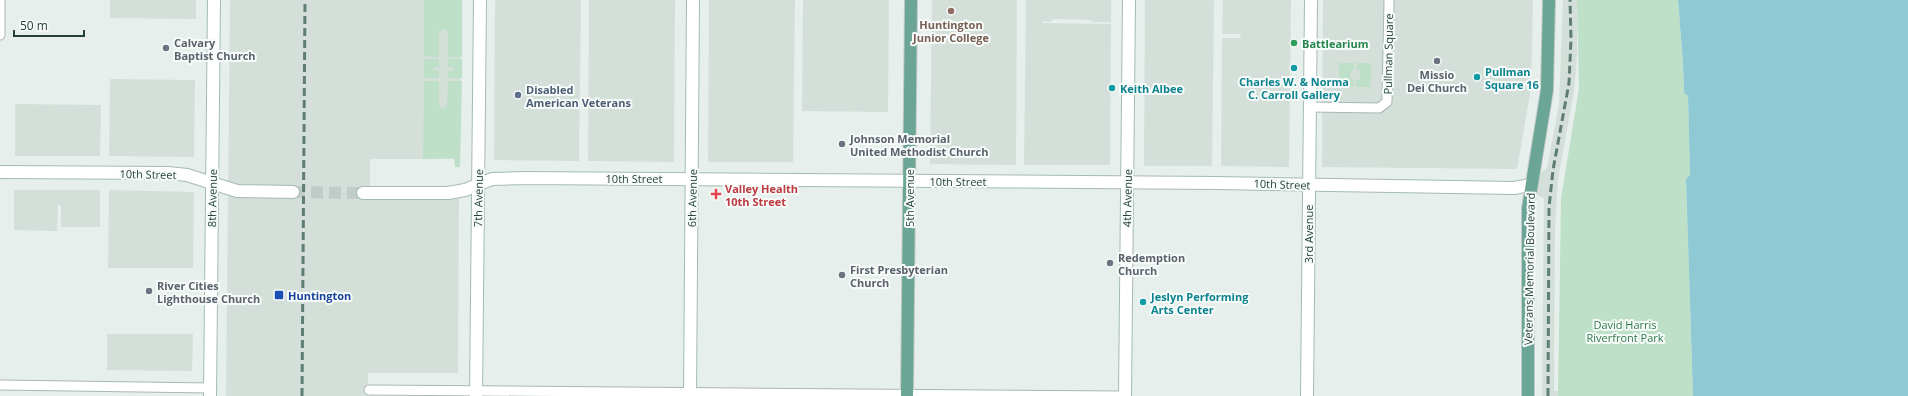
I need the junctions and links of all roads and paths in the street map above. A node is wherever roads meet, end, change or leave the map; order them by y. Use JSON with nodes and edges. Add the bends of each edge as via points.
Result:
{"nodes":[{"id":1,"x":0,"y":0,"type":"edge"},
{"id":2,"x":214,"y":0,"type":"edge"},
{"id":3,"x":480,"y":0,"type":"edge"},
{"id":4,"x":693,"y":0,"type":"edge"},
{"id":5,"x":911,"y":0,"type":"edge"},
{"id":6,"x":1129,"y":0,"type":"edge"},
{"id":7,"x":1311,"y":0,"type":"edge"},
{"id":8,"x":1389,"y":0,"type":"edge"},
{"id":9,"x":1549,"y":0,"type":"edge"},
{"id":10,"x":0,"y":35,"type":"edge"},
{"id":11,"x":1310,"y":107,"type":"junction"},
{"id":12,"x":0,"y":172,"type":"edge"},
{"id":13,"x":692,"y":178,"type":"junction"},
{"id":14,"x":909,"y":181,"type":"junction"},
{"id":15,"x":1127,"y":182,"type":"junction"},
{"id":16,"x":212,"y":184,"type":"junction"},
{"id":17,"x":478,"y":184,"type":"junction"},
{"id":18,"x":1309,"y":185,"type":"junction"},
{"id":19,"x":1530,"y":185,"type":"junction"},
{"id":20,"x":293,"y":192,"type":"tunnel mouth"},
{"id":21,"x":363,"y":193,"type":"tunnel mouth"},
{"id":22,"x":0,"y":386,"type":"edge"},
{"id":23,"x":369,"y":390,"type":"dead end"},
{"id":24,"x":210,"y":392,"type":"edge"},
{"id":25,"x":476,"y":393,"type":"edge"},
{"id":26,"x":690,"y":394,"type":"edge"},
{"id":27,"x":907,"y":395,"type":"edge"},
{"id":28,"x":1121,"y":396,"type":"edge"},
{"id":29,"x":1125,"y":396,"type":"edge"},
{"id":30,"x":1307,"y":396,"type":"edge"},
{"id":31,"x":1528,"y":396,"type":"edge"}],
"edges":[{"from":1,"to":10,"type":"street"},
{"from":2,"to":16,"type":"street","name":"8th Avenue"},
{"from":3,"to":17,"type":"street","name":"7th Avenue"},
{"from":4,"to":13,"type":"street","name":"6th Avenue"},
{"from":5,"to":14,"type":"main road","name":"5th Avenue"},
{"from":6,"to":15,"type":"street","name":"4th Avenue"},
{"from":7,"to":11,"type":"street","name":"3rd Avenue"},
{"from":8,"to":11,"type":"street","name":"Pullman Square","via":[[1387,102],[1379,108]]},
{"from":9,"to":19,"type":"main road","name":"Veterans Memorial Boulevard","via":[[1547,90]]},
{"from":11,"to":18,"type":"street","name":"3rd Avenue"},
{"from":12,"to":16,"type":"street","name":"10th Street","via":[[168,173],[188,175]]},
{"from":13,"to":14,"type":"street","name":"10th Street"},
{"from":13,"to":17,"type":"street","name":"10th Street","via":[[501,178]]},
{"from":13,"to":26,"type":"street","name":"6th Avenue"},
{"from":14,"to":15,"type":"street","name":"10th Street"},
{"from":14,"to":27,"type":"main road","name":"5th Avenue"},
{"from":15,"to":18,"type":"street","name":"10th Street"},
{"from":15,"to":29,"type":"street","name":"4th Avenue"},
{"from":16,"to":20,"type":"street","name":"10th Street","via":[[245,192]]},
{"from":16,"to":24,"type":"street","name":"8th Avenue"},
{"from":17,"to":21,"type":"street","name":"10th Street","via":[[465,190],[442,194]]},
{"from":17,"to":25,"type":"street","name":"7th Avenue"},
{"from":18,"to":19,"type":"street","name":"10th Street","via":[[1514,188]]},
{"from":18,"to":30,"type":"street","name":"3rd Avenue"},
{"from":19,"to":31,"type":"main road","name":"Veterans Memorial Boulevard"},
{"from":22,"to":24,"type":"street"},
{"from":23,"to":25,"type":"street"},
{"from":25,"to":26,"type":"street"},
{"from":26,"to":27,"type":"street"},
{"from":27,"to":28,"type":"street"}]}
